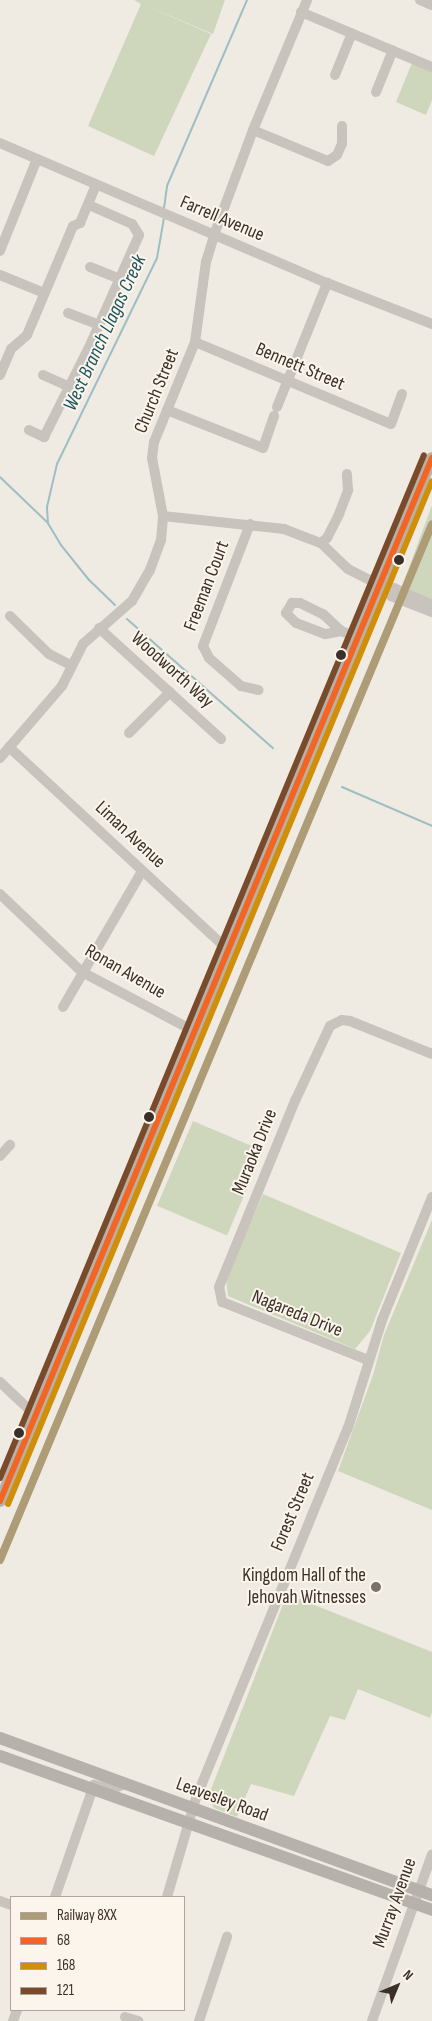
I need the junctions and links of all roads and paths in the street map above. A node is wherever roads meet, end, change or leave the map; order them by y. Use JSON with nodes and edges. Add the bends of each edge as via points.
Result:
{"nodes":[{"id":1,"x":307,"y":0,"type":"edge"},
{"id":2,"x":420,"y":0,"type":"edge"},
{"id":3,"x":432,"y":5,"type":"edge"},
{"id":4,"x":301,"y":12,"type":"junction"},
{"id":5,"x":352,"y":33,"type":"junction"},
{"id":6,"x":393,"y":50,"type":"junction"},
{"id":7,"x":432,"y":67,"type":"edge"},
{"id":8,"x":334,"y":75,"type":"dead end"},
{"id":9,"x":376,"y":92,"type":"dead end"},
{"id":10,"x":342,"y":126,"type":"dead end"},
{"id":11,"x":253,"y":130,"type":"junction"},
{"id":12,"x":0,"y":143,"type":"edge"},
{"id":13,"x":37,"y":159,"type":"junction"},
{"id":14,"x":96,"y":185,"type":"junction"},
{"id":15,"x":88,"y":205,"type":"junction"},
{"id":16,"x":214,"y":235,"type":"junction"},
{"id":17,"x":0,"y":251,"type":"edge"},
{"id":18,"x":90,"y":267,"type":"dead end"},
{"id":19,"x":0,"y":274,"type":"edge"},
{"id":20,"x":120,"y":279,"type":"junction"},
{"id":21,"x":327,"y":283,"type":"junction"},
{"id":22,"x":44,"y":293,"type":"junction"},
{"id":23,"x":68,"y":313,"type":"dead end"},
{"id":24,"x":432,"y":324,"type":"edge"},
{"id":25,"x":100,"y":325,"type":"junction"},
{"id":26,"x":195,"y":342,"type":"junction"},
{"id":27,"x":0,"y":375,"type":"edge"},
{"id":28,"x":43,"y":375,"type":"dead end"},
{"id":29,"x":287,"y":381,"type":"junction"},
{"id":30,"x":70,"y":387,"type":"junction"},
{"id":31,"x":402,"y":394,"type":"dead end"},
{"id":32,"x":167,"y":410,"type":"junction"},
{"id":33,"x":29,"y":430,"type":"dead end"},
{"id":34,"x":432,"y":458,"type":"edge"},
{"id":35,"x":347,"y":474,"type":"dead end"},
{"id":36,"x":163,"y":516,"type":"junction"},
{"id":37,"x":250,"y":524,"type":"junction"},
{"id":38,"x":321,"y":543,"type":"junction"},
{"id":39,"x":379,"y":585,"type":"junction"},
{"id":40,"x":432,"y":605,"type":"edge"},
{"id":41,"x":432,"y":612,"type":"edge"},
{"id":42,"x":10,"y":616,"type":"dead end"},
{"id":43,"x":99,"y":628,"type":"junction"},
{"id":44,"x":341,"y":631,"type":"junction"},
{"id":45,"x":357,"y":637,"type":"junction"},
{"id":46,"x":71,"y":665,"type":"junction"},
{"id":47,"x":259,"y":690,"type":"dead end"},
{"id":48,"x":170,"y":692,"type":"junction"},
{"id":49,"x":129,"y":733,"type":"dead end"},
{"id":50,"x":221,"y":739,"type":"dead end"},
{"id":51,"x":9,"y":747,"type":"junction"},
{"id":52,"x":0,"y":758,"type":"edge"},
{"id":53,"x":142,"y":871,"type":"junction"},
{"id":54,"x":0,"y":894,"type":"edge"},
{"id":55,"x":227,"y":949,"type":"junction"},
{"id":56,"x":82,"y":972,"type":"junction"},
{"id":57,"x":63,"y":1008,"type":"dead end"},
{"id":58,"x":194,"y":1031,"type":"junction"},
{"id":59,"x":432,"y":1054,"type":"edge"},
{"id":60,"x":10,"y":1145,"type":"dead end"},
{"id":61,"x":0,"y":1156,"type":"edge"},
{"id":62,"x":432,"y":1197,"type":"edge"},
{"id":63,"x":219,"y":1294,"type":"joint"},
{"id":64,"x":368,"y":1360,"type":"junction"},
{"id":65,"x":0,"y":1382,"type":"edge"},
{"id":66,"x":36,"y":1416,"type":"junction"},
{"id":67,"x":0,"y":1501,"type":"edge"},
{"id":68,"x":0,"y":1738,"type":"edge"},
{"id":69,"x":0,"y":1756,"type":"edge"},
{"id":70,"x":124,"y":1784,"type":"junction"},
{"id":71,"x":92,"y":1789,"type":"junction"},
{"id":72,"x":192,"y":1809,"type":"junction"},
{"id":73,"x":188,"y":1824,"type":"junction"},
{"id":74,"x":432,"y":1854,"type":"edge"},
{"id":75,"x":417,"y":1890,"type":"junction"},
{"id":76,"x":432,"y":1895,"type":"edge"},
{"id":77,"x":55,"y":1896,"type":"edge"},
{"id":78,"x":167,"y":1896,"type":"edge"},
{"id":79,"x":412,"y":1904,"type":"junction"},
{"id":80,"x":432,"y":1910,"type":"edge"},
{"id":81,"x":228,"y":1937,"type":"dead end"},
{"id":82,"x":126,"y":2016,"type":"edge"},
{"id":83,"x":138,"y":2021,"type":"edge"},
{"id":84,"x":199,"y":2021,"type":"edge"},
{"id":85,"x":372,"y":2021,"type":"edge"}],
"edges":[{"from":1,"to":4,"type":"street","name":"Church Street"},
{"from":2,"to":3,"type":"street"},
{"from":4,"to":5,"type":"street"},
{"from":4,"to":11,"type":"street","name":"Church Street"},
{"from":5,"to":6,"type":"street"},
{"from":5,"to":8,"type":"street"},
{"from":6,"to":7,"type":"street"},
{"from":6,"to":9,"type":"street"},
{"from":10,"to":11,"type":"street","via":[[342,144],[337,155],[328,161]]},
{"from":11,"to":16,"type":"street","name":"Church Street"},
{"from":12,"to":13,"type":"street","name":"Farrell Avenue"},
{"from":13,"to":14,"type":"street","name":"Farrell Avenue"},
{"from":13,"to":17,"type":"street"},
{"from":14,"to":15,"type":"street"},
{"from":14,"to":16,"type":"street","name":"Farrell Avenue"},
{"from":15,"to":20,"type":"street","via":[[132,224],[139,235]]},
{"from":15,"to":22,"type":"street","via":[[80,222],[73,226]]},
{"from":16,"to":21,"type":"street","name":"Farrell Avenue"},
{"from":16,"to":26,"type":"street","name":"Church Street","via":[[206,262]]},
{"from":18,"to":20,"type":"street"},
{"from":19,"to":22,"type":"street"},
{"from":20,"to":25,"type":"street"},
{"from":21,"to":24,"type":"street","name":"Farrell Avenue"},
{"from":21,"to":29,"type":"street"},
{"from":22,"to":27,"type":"street","via":[[27,335],[11,349]]},
{"from":23,"to":25,"type":"street"},
{"from":25,"to":30,"type":"street"},
{"from":26,"to":29,"type":"street","name":"Bennett Street"},
{"from":26,"to":32,"type":"street","name":"Church Street"},
{"from":28,"to":30,"type":"street"},
{"from":29,"to":31,"type":"street","name":"Bennett Street","via":[[392,424]]},
{"from":29,"to":32,"type":"street","via":[[262,448]]},
{"from":30,"to":33,"type":"street","via":[[44,437]]},
{"from":32,"to":36,"type":"street","name":"Church Street","via":[[154,442],[152,458]]},
{"from":34,"to":39,"type":"main road"},
{"from":35,"to":38,"type":"street","via":[[348,490],[339,514]]},
{"from":36,"to":37,"type":"street"},
{"from":36,"to":43,"type":"street","name":"Church Street","via":[[161,540],[150,570],[132,601]]},
{"from":37,"to":38,"type":"street","via":[[284,529]]},
{"from":37,"to":47,"type":"street","name":"Freeman Court","via":[[202,646],[208,658],[241,686]]},
{"from":38,"to":39,"type":"street","via":[[348,569]]},
{"from":39,"to":40,"type":"street"},
{"from":39,"to":41,"type":"street","via":[[391,596]]},
{"from":39,"to":45,"type":"main road"},
{"from":42,"to":46,"type":"street","via":[[49,654]]},
{"from":43,"to":46,"type":"street","name":"Church Street","via":[[83,644]]},
{"from":43,"to":48,"type":"street","name":"Woodworth Way"},
{"from":44,"to":44,"type":"street","via":[[323,614],[300,603],[292,603],[286,613],[296,623],[325,634]]},
{"from":44,"to":45,"type":"street"},
{"from":45,"to":55,"type":"main road"},
{"from":46,"to":51,"type":"street","name":"Church Street","via":[[62,686]]},
{"from":48,"to":49,"type":"street"},
{"from":48,"to":50,"type":"street","name":"Woodworth Way"},
{"from":51,"to":52,"type":"street","name":"Church Street"},
{"from":51,"to":53,"type":"street","name":"Liman Avenue"},
{"from":53,"to":55,"type":"street","name":"Liman Avenue"},
{"from":53,"to":56,"type":"street"},
{"from":54,"to":56,"type":"street","name":"Ronan Avenue"},
{"from":55,"to":58,"type":"main road"},
{"from":56,"to":57,"type":"street"},
{"from":56,"to":58,"type":"street","name":"Ronan Avenue"},
{"from":58,"to":66,"type":"main road"},
{"from":59,"to":63,"type":"street","name":"Muraoka Drive","via":[[350,1021],[342,1020],[330,1026],[295,1101]]},
{"from":60,"to":61,"type":"street"},
{"from":62,"to":64,"type":"street","name":"Forest Street"},
{"from":63,"to":64,"type":"street","name":"Nagareda Drive","via":[[222,1302]]},
{"from":64,"to":72,"type":"street","name":"Forest Street","via":[[345,1434]]},
{"from":65,"to":66,"type":"street"},
{"from":66,"to":67,"type":"main road"},
{"from":68,"to":70,"type":"main road","name":"Leavesley Road"},
{"from":69,"to":71,"type":"main road","name":"Leavesley Road"},
{"from":70,"to":71,"type":"street","via":[[113,1789],[95,1784]]},
{"from":70,"to":72,"type":"main road","name":"Leavesley Road"},
{"from":71,"to":73,"type":"main road","name":"Leavesley Road"},
{"from":71,"to":77,"type":"street"},
{"from":72,"to":73,"type":"street","name":"Forest Street"},
{"from":72,"to":75,"type":"main road","name":"Leavesley Road"},
{"from":73,"to":78,"type":"street","name":"Forest Street"},
{"from":73,"to":79,"type":"main road","name":"Leavesley Road"},
{"from":74,"to":75,"type":"street","name":"Murray Avenue"},
{"from":75,"to":76,"type":"main road","name":"Leavesley Road"},
{"from":75,"to":79,"type":"street","name":"Murray Avenue"},
{"from":79,"to":80,"type":"main road","name":"Leavesley Road"},
{"from":79,"to":85,"type":"street","name":"Murray Avenue"},
{"from":81,"to":84,"type":"street"},
{"from":82,"to":83,"type":"street"}]}
